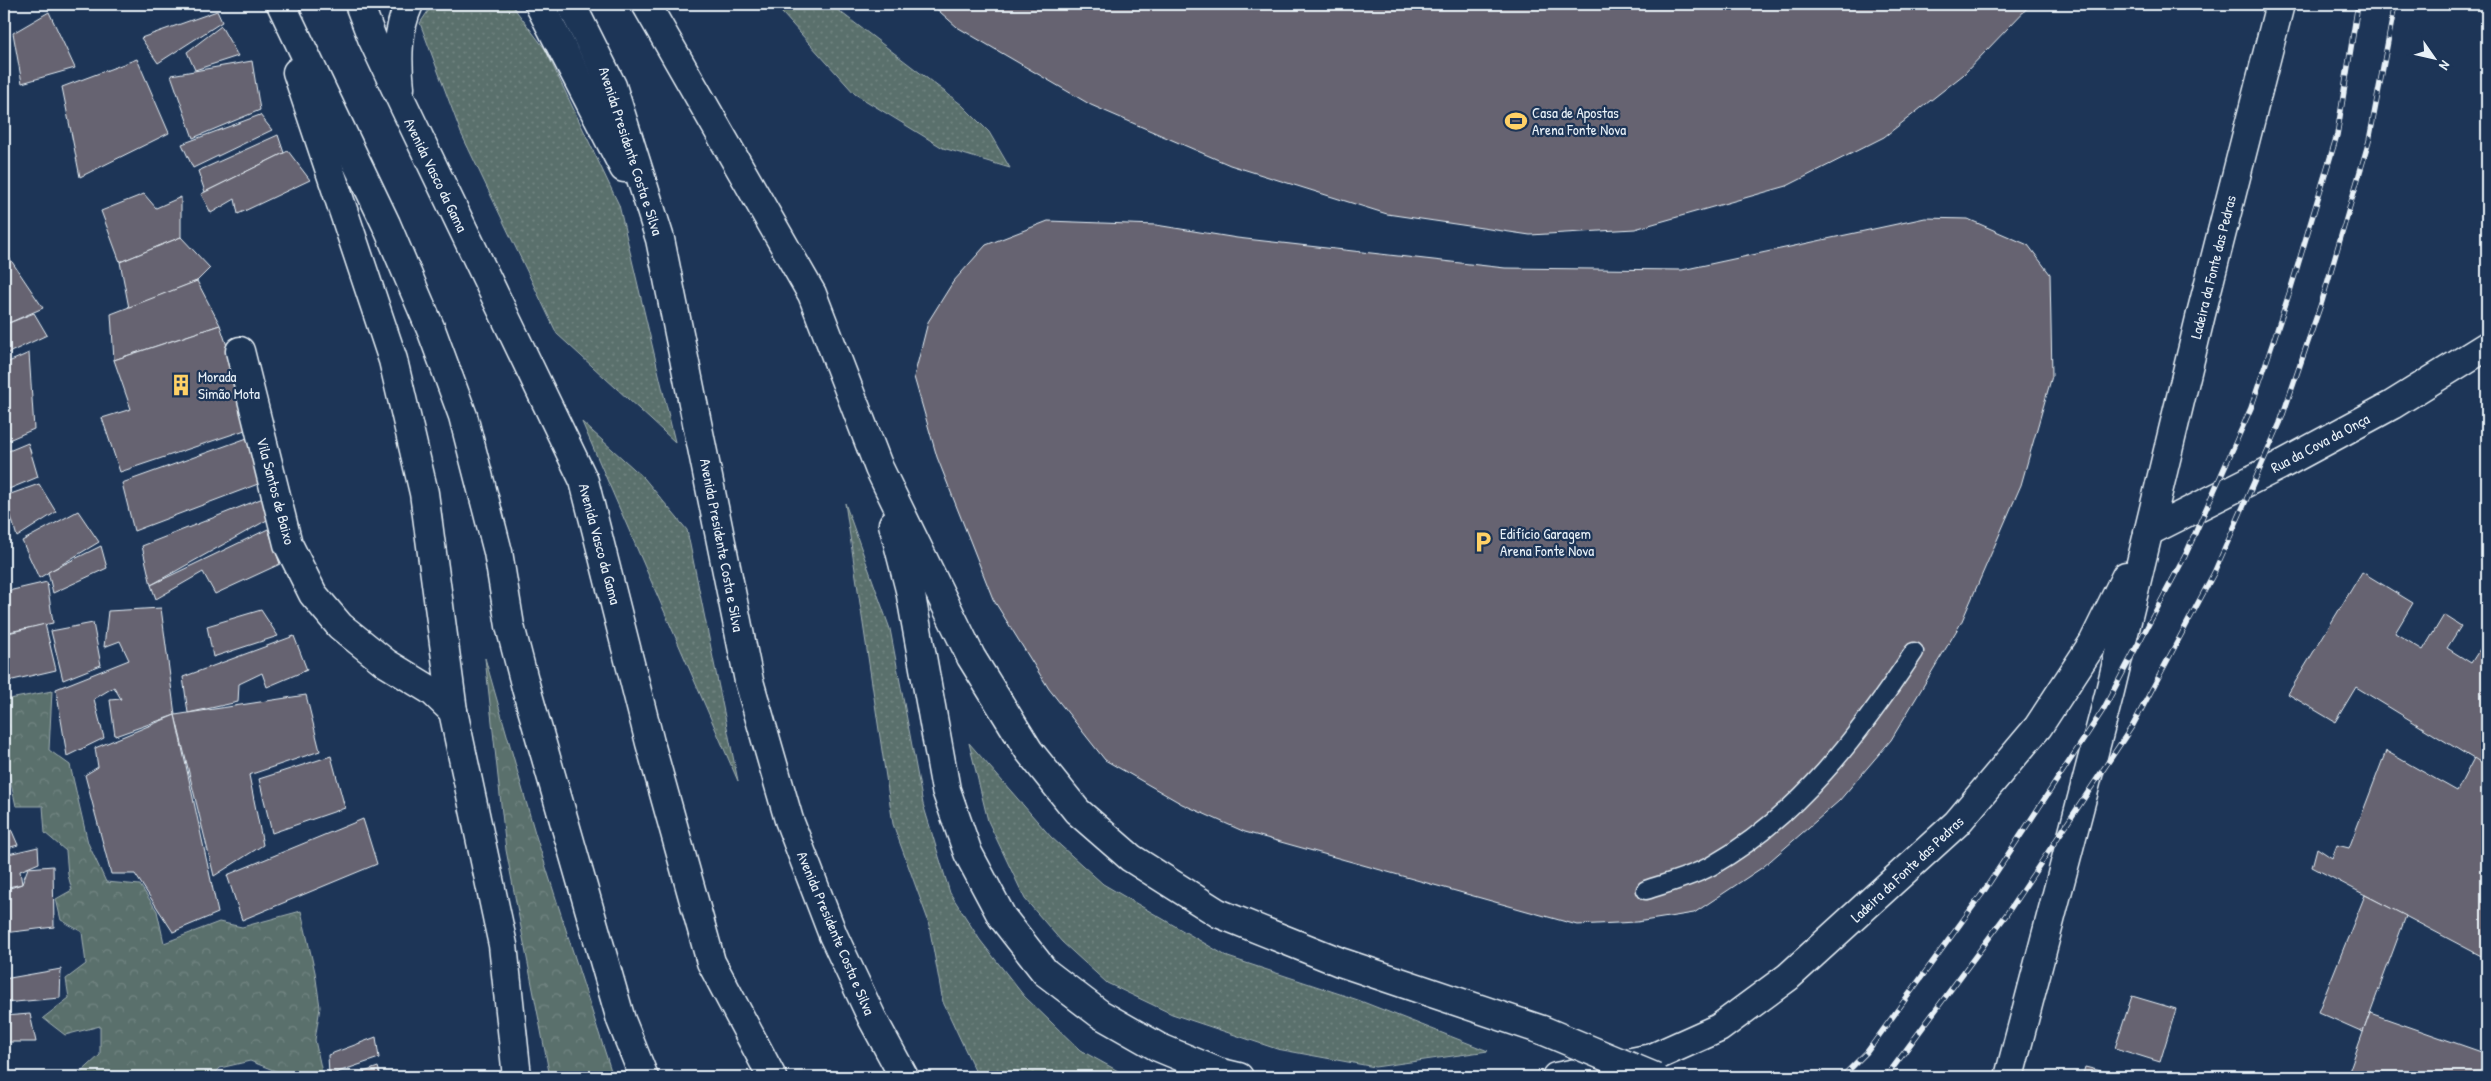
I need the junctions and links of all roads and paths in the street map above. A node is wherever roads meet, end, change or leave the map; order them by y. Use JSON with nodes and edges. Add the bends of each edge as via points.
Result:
{"nodes":[{"id":1,"x":275,"y":4,"type":"edge"},
{"id":2,"x":281,"y":4,"type":"edge"},
{"id":3,"x":359,"y":4,"type":"edge"},
{"id":4,"x":409,"y":4,"type":"edge"},
{"id":5,"x":539,"y":4,"type":"edge"},
{"id":6,"x":571,"y":4,"type":"edge"},
{"id":7,"x":646,"y":4,"type":"edge"},
{"id":8,"x":2280,"y":4,"type":"edge"},
{"id":9,"x":402,"y":104,"type":"junction"},
{"id":10,"x":660,"y":239,"type":"junction"},
{"id":11,"x":2487,"y":346,"type":"edge"},
{"id":12,"x":240,"y":351,"type":"dead end"},
{"id":13,"x":879,"y":468,"type":"junction"},
{"id":14,"x":2148,"y":532,"type":"junction"},
{"id":15,"x":1914,"y":652,"type":"dead end"},
{"id":16,"x":453,"y":710,"type":"junction"},
{"id":17,"x":1646,"y":890,"type":"dead end"},
{"id":18,"x":517,"y":1077,"type":"edge"},
{"id":19,"x":644,"y":1077,"type":"edge"},
{"id":20,"x":772,"y":1077,"type":"edge"},
{"id":21,"x":904,"y":1077,"type":"edge"},
{"id":22,"x":1239,"y":1077,"type":"edge"},
{"id":23,"x":1556,"y":1077,"type":"edge"},
{"id":24,"x":1655,"y":1077,"type":"edge"},
{"id":25,"x":2009,"y":1077,"type":"edge"}],
"edges":[{"from":1,"to":16,"type":"main road","via":[[394,360],[424,493]]},
{"from":2,"to":19,"type":"main road","via":[[386,224],[463,416],[498,552],[510,626],[526,688],[621,1020]]},
{"from":3,"to":9,"type":"main road","name":"Avenida Vasco da Gama"},
{"from":4,"to":9,"type":"main road","via":[[401,20],[397,64]]},
{"from":5,"to":10,"type":"main road"},
{"from":6,"to":10,"type":"main road","name":"Avenida Presidente Costa e Silva","via":[[612,86]]},
{"from":7,"to":13,"type":"main road","via":[[812,294]]},
{"from":8,"to":14,"type":"main road","name":"Ladeira da Fonte das Pedras"},
{"from":9,"to":20,"type":"main road","name":"Avenida Vasco da Gama","via":[[584,481],[650,743],[711,962]]},
{"from":10,"to":21,"type":"main road","name":"Avenida Presidente Costa e Silva","via":[[749,681],[786,810],[833,934]]},
{"from":11,"to":14,"type":"main road","name":"Rua da Cova da Onça","via":[[2392,405]]},
{"from":12,"to":16,"type":"main road","name":"Vila Santos de Baixo","via":[[288,544],[313,594],[340,626],[386,663],[432,690]]},
{"from":13,"to":22,"type":"main road","via":[[910,590],[946,790],[968,853],[1002,917],[1045,972],[1100,1014],[1158,1047],[1218,1072]]},
{"from":13,"to":24,"type":"main road","bridge":true,"via":[[970,657],[1029,751],[1077,812],[1131,858],[1218,913],[1290,944],[1542,1030]]},
{"from":14,"to":23,"type":"main road","name":"Ladeira da Fonte das Pedras","via":[[2093,643],[2038,727],[1958,823],[1788,977],[1719,1028],[1652,1058]]},
{"from":14,"to":25,"type":"main road","name":"Ladeira da Fonte das Pedras"},
{"from":15,"to":17,"type":"lane","via":[[1870,718],[1797,802],[1748,842],[1709,867]]},
{"from":16,"to":18,"type":"main road","via":[[503,945]]}]}
